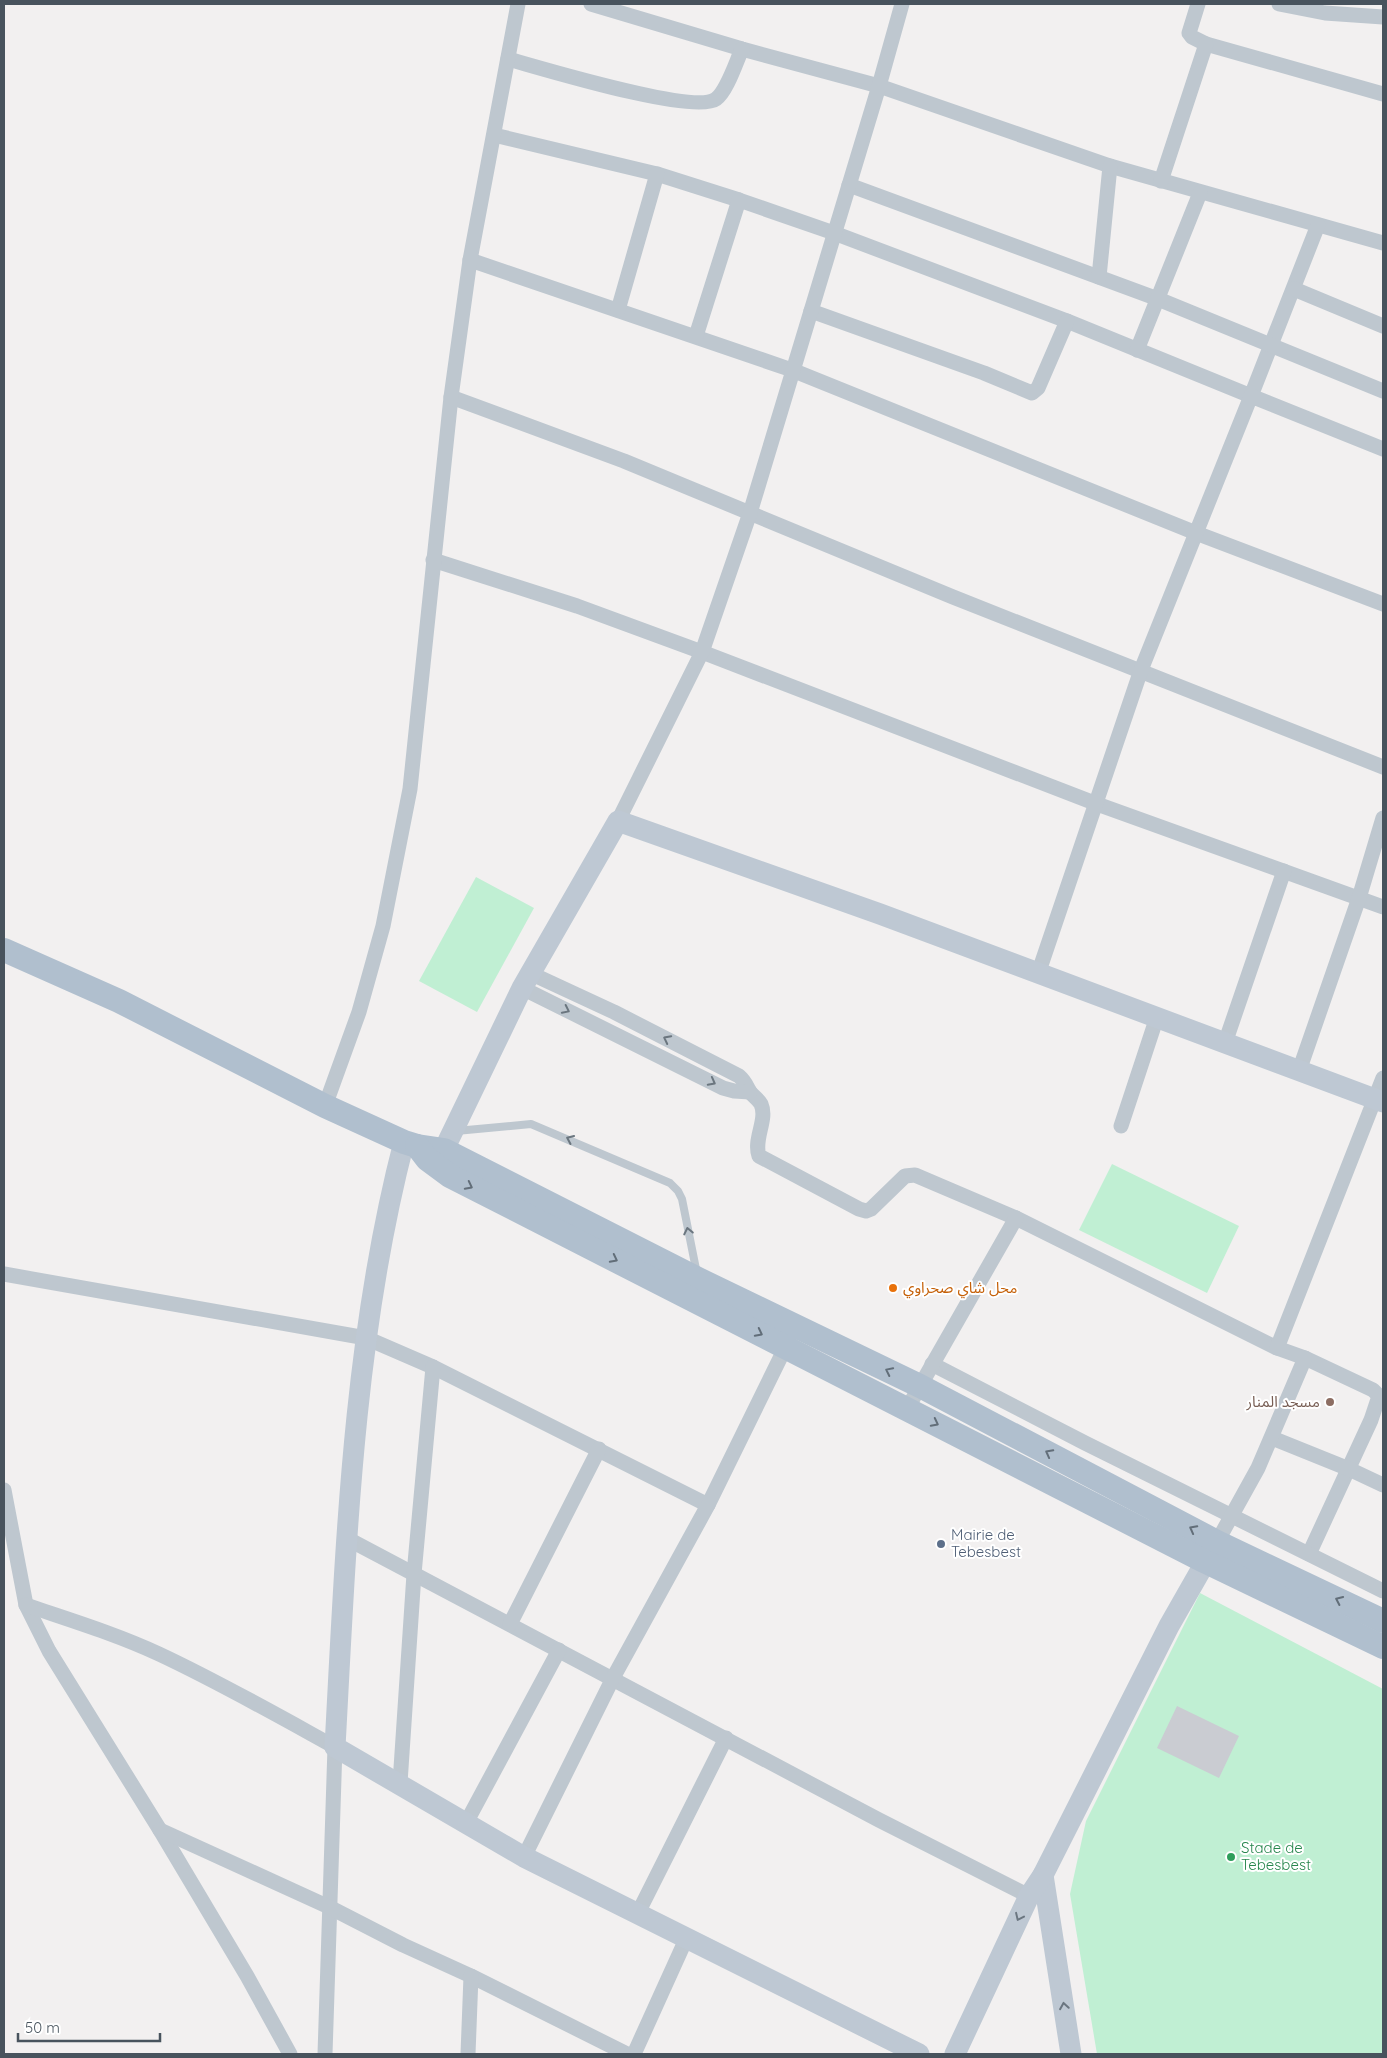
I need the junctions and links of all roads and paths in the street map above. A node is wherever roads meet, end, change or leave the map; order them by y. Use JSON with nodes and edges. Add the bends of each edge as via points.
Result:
{"nodes":[{"id":1,"x":518,"y":4,"type":"edge"},
{"id":2,"x":591,"y":4,"type":"edge"},
{"id":3,"x":902,"y":4,"type":"edge"},
{"id":4,"x":1198,"y":4,"type":"edge"},
{"id":5,"x":1279,"y":4,"type":"edge"},
{"id":6,"x":1383,"y":17,"type":"edge"},
{"id":7,"x":1206,"y":44,"type":"junction"},
{"id":8,"x":742,"y":49,"type":"junction"},
{"id":9,"x":508,"y":59,"type":"junction"},
{"id":10,"x":879,"y":86,"type":"junction"},
{"id":11,"x":1383,"y":94,"type":"edge"},
{"id":12,"x":494,"y":135,"type":"junction"},
{"id":13,"x":1110,"y":166,"type":"junction"},
{"id":14,"x":657,"y":174,"type":"junction"},
{"id":15,"x":1161,"y":181,"type":"junction"},
{"id":16,"x":849,"y":185,"type":"junction"},
{"id":17,"x":1200,"y":193,"type":"junction"},
{"id":18,"x":739,"y":200,"type":"junction"},
{"id":19,"x":1318,"y":225,"type":"junction"},
{"id":20,"x":834,"y":233,"type":"junction"},
{"id":21,"x":1383,"y":243,"type":"edge"},
{"id":22,"x":470,"y":260,"type":"junction"},
{"id":23,"x":1100,"y":277,"type":"junction"},
{"id":24,"x":1294,"y":289,"type":"junction"},
{"id":25,"x":1158,"y":299,"type":"junction"},
{"id":26,"x":618,"y":310,"type":"junction"},
{"id":27,"x":811,"y":311,"type":"junction"},
{"id":28,"x":1068,"y":321,"type":"junction"},
{"id":29,"x":1383,"y":326,"type":"edge"},
{"id":30,"x":696,"y":336,"type":"junction"},
{"id":31,"x":1271,"y":346,"type":"junction"},
{"id":32,"x":1137,"y":350,"type":"junction"},
{"id":33,"x":792,"y":370,"type":"junction"},
{"id":34,"x":1383,"y":391,"type":"edge"},
{"id":35,"x":1251,"y":396,"type":"junction"},
{"id":36,"x":450,"y":397,"type":"junction"},
{"id":37,"x":1383,"y":449,"type":"edge"},
{"id":38,"x":750,"y":513,"type":"junction"},
{"id":39,"x":1196,"y":533,"type":"junction"},
{"id":40,"x":433,"y":560,"type":"junction"},
{"id":41,"x":1383,"y":604,"type":"edge"},
{"id":42,"x":702,"y":652,"type":"junction"},
{"id":43,"x":1141,"y":670,"type":"junction"},
{"id":44,"x":1383,"y":768,"type":"edge"},
{"id":45,"x":1097,"y":804,"type":"junction"},
{"id":46,"x":1383,"y":818,"type":"edge"},
{"id":47,"x":618,"y":821,"type":"junction"},
{"id":48,"x":1284,"y":871,"type":"junction"},
{"id":49,"x":1359,"y":898,"type":"junction"},
{"id":50,"x":1383,"y":907,"type":"edge"},
{"id":51,"x":4,"y":950,"type":"edge"},
{"id":52,"x":1038,"y":974,"type":"junction"},
{"id":53,"x":527,"y":981,"type":"junction"},
{"id":54,"x":1157,"y":1017,"type":"junction"},
{"id":55,"x":1225,"y":1044,"type":"junction"},
{"id":56,"x":1298,"y":1071,"type":"junction"},
{"id":57,"x":1383,"y":1078,"type":"edge"},
{"id":58,"x":1380,"y":1100,"type":"edge"},
{"id":59,"x":325,"y":1106,"type":"junction"},
{"id":60,"x":1120,"y":1126,"type":"dead end"},
{"id":61,"x":410,"y":1144,"type":"junction"},
{"id":62,"x":444,"y":1149,"type":"junction"},
{"id":63,"x":1016,"y":1218,"type":"junction"},
{"id":64,"x":4,"y":1274,"type":"edge"},
{"id":65,"x":698,"y":1279,"type":"junction"},
{"id":66,"x":796,"y":1325,"type":"junction"},
{"id":67,"x":366,"y":1338,"type":"junction"},
{"id":68,"x":786,"y":1347,"type":"junction"},
{"id":69,"x":1277,"y":1348,"type":"junction"},
{"id":70,"x":1305,"y":1358,"type":"junction"},
{"id":71,"x":932,"y":1364,"type":"junction"},
{"id":72,"x":433,"y":1367,"type":"junction"},
{"id":73,"x":920,"y":1386,"type":"junction"},
{"id":74,"x":908,"y":1409,"type":"junction"},
{"id":75,"x":1377,"y":1423,"type":"edge"},
{"id":76,"x":1272,"y":1438,"type":"junction"},
{"id":77,"x":598,"y":1449,"type":"junction"},
{"id":78,"x":1349,"y":1469,"type":"junction"},
{"id":79,"x":1103,"y":1482,"type":"junction"},
{"id":80,"x":1383,"y":1485,"type":"edge"},
{"id":81,"x":4,"y":1490,"type":"edge"},
{"id":82,"x":1090,"y":1502,"type":"junction"},
{"id":83,"x":708,"y":1505,"type":"junction"},
{"id":84,"x":1232,"y":1516,"type":"junction"},
{"id":85,"x":346,"y":1538,"type":"junction"},
{"id":86,"x":1210,"y":1552,"type":"junction"},
{"id":87,"x":1309,"y":1554,"type":"junction"},
{"id":88,"x":414,"y":1574,"type":"junction"},
{"id":89,"x":11,"y":1576,"type":"edge"},
{"id":90,"x":1383,"y":1590,"type":"edge"},
{"id":91,"x":26,"y":1605,"type":"junction"},
{"id":92,"x":1383,"y":1621,"type":"edge"},
{"id":93,"x":510,"y":1624,"type":"junction"},
{"id":94,"x":1383,"y":1646,"type":"edge"},
{"id":95,"x":559,"y":1650,"type":"junction"},
{"id":96,"x":613,"y":1678,"type":"junction"},
{"id":97,"x":726,"y":1738,"type":"junction"},
{"id":98,"x":335,"y":1747,"type":"junction"},
{"id":99,"x":400,"y":1783,"type":"junction"},
{"id":100,"x":466,"y":1822,"type":"junction"},
{"id":101,"x":160,"y":1830,"type":"junction"},
{"id":102,"x":524,"y":1857,"type":"junction"},
{"id":103,"x":1043,"y":1875,"type":"junction"},
{"id":104,"x":1029,"y":1896,"type":"junction"},
{"id":105,"x":329,"y":1907,"type":"junction"},
{"id":106,"x":638,"y":1913,"type":"junction"},
{"id":107,"x":687,"y":1937,"type":"junction"},
{"id":108,"x":471,"y":1976,"type":"junction"},
{"id":109,"x":290,"y":2054,"type":"edge"},
{"id":110,"x":325,"y":2054,"type":"edge"},
{"id":111,"x":468,"y":2054,"type":"edge"},
{"id":112,"x":627,"y":2054,"type":"edge"},
{"id":113,"x":634,"y":2054,"type":"edge"},
{"id":114,"x":919,"y":2054,"type":"edge"},
{"id":115,"x":955,"y":2054,"type":"edge"},
{"id":116,"x":1071,"y":2054,"type":"edge"}],
"edges":[{"from":1,"to":9,"type":"street"},
{"from":2,"to":8,"type":"street"},
{"from":3,"to":10,"type":"street"},
{"from":4,"to":7,"type":"street","via":[[1190,33]]},
{"from":5,"to":6,"type":"street"},
{"from":7,"to":11,"type":"street"},
{"from":7,"to":15,"type":"street"},
{"from":8,"to":9,"type":"street","via":[[718,98],[700,104],[648,96]]},
{"from":8,"to":10,"type":"street"},
{"from":9,"to":12,"type":"street"},
{"from":10,"to":13,"type":"street"},
{"from":10,"to":16,"type":"street"},
{"from":12,"to":14,"type":"street"},
{"from":12,"to":22,"type":"street"},
{"from":13,"to":15,"type":"street"},
{"from":13,"to":23,"type":"street"},
{"from":14,"to":18,"type":"street"},
{"from":14,"to":26,"type":"street"},
{"from":15,"to":17,"type":"street"},
{"from":16,"to":20,"type":"street"},
{"from":16,"to":23,"type":"street"},
{"from":17,"to":19,"type":"street"},
{"from":17,"to":25,"type":"street"},
{"from":18,"to":20,"type":"street"},
{"from":18,"to":30,"type":"street"},
{"from":19,"to":21,"type":"street"},
{"from":19,"to":24,"type":"street"},
{"from":20,"to":27,"type":"street"},
{"from":20,"to":28,"type":"street"},
{"from":22,"to":26,"type":"street"},
{"from":22,"to":36,"type":"street"},
{"from":23,"to":25,"type":"street"},
{"from":24,"to":29,"type":"street"},
{"from":24,"to":31,"type":"street"},
{"from":25,"to":31,"type":"street"},
{"from":25,"to":32,"type":"street"},
{"from":26,"to":30,"type":"street"},
{"from":27,"to":28,"type":"street","via":[[1032,393],[1038,388]]},
{"from":27,"to":33,"type":"street"},
{"from":28,"to":32,"type":"street"},
{"from":30,"to":33,"type":"street"},
{"from":31,"to":34,"type":"street"},
{"from":31,"to":35,"type":"street"},
{"from":32,"to":35,"type":"street"},
{"from":33,"to":38,"type":"street"},
{"from":33,"to":39,"type":"street"},
{"from":35,"to":37,"type":"street"},
{"from":35,"to":39,"type":"street"},
{"from":36,"to":38,"type":"street","via":[[624,461]]},
{"from":36,"to":40,"type":"street"},
{"from":38,"to":42,"type":"street"},
{"from":38,"to":43,"type":"street"},
{"from":39,"to":41,"type":"street"},
{"from":39,"to":43,"type":"street"},
{"from":40,"to":42,"type":"street","via":[[577,606]]},
{"from":40,"to":59,"type":"street","via":[[417,736],[397,859],[383,926],[359,1012]]},
{"from":42,"to":45,"type":"street"},
{"from":42,"to":47,"type":"street"},
{"from":43,"to":44,"type":"street"},
{"from":43,"to":45,"type":"street"},
{"from":45,"to":48,"type":"street"},
{"from":45,"to":52,"type":"street"},
{"from":46,"to":49,"type":"street"},
{"from":47,"to":52,"type":"street"},
{"from":47,"to":53,"type":"street"},
{"from":48,"to":49,"type":"street"},
{"from":48,"to":55,"type":"street"},
{"from":49,"to":50,"type":"street"},
{"from":49,"to":56,"type":"street"},
{"from":51,"to":59,"type":"main road","via":[[119,1001]]},
{"from":52,"to":54,"type":"street"},
{"from":53,"to":62,"type":"street"},
{"from":53,"to":63,"type":"street","via":[[723,1088],[750,1092],[761,1105],[759,1156],[858,1209],[871,1209],[905,1176],[915,1175]]},
{"from":54,"to":55,"type":"street"},
{"from":54,"to":60,"type":"street"},
{"from":55,"to":56,"type":"street"},
{"from":56,"to":58,"type":"street"},
{"from":57,"to":58,"type":"street"},
{"from":58,"to":69,"type":"street"},
{"from":59,"to":61,"type":"main road"},
{"from":61,"to":62,"type":"main road","via":[[427,1159]]},
{"from":61,"to":67,"type":"street","via":[[393,1184]]},
{"from":62,"to":65,"type":"main road"},
{"from":65,"to":62,"type":"lane","one_way":true,"via":[[682,1199],[670,1183],[531,1124]]},
{"from":62,"to":68,"type":"main road","one_way":true},
{"from":63,"to":69,"type":"street"},
{"from":63,"to":71,"type":"street"},
{"from":64,"to":67,"type":"street"},
{"from":65,"to":66,"type":"main road"},
{"from":66,"to":68,"type":"street"},
{"from":73,"to":66,"type":"main road","one_way":true},
{"from":67,"to":72,"type":"street"},
{"from":67,"to":85,"type":"street"},
{"from":68,"to":74,"type":"main road"},
{"from":68,"to":83,"type":"street"},
{"from":69,"to":70,"type":"street"},
{"from":70,"to":75,"type":"street","via":[[1376,1392],[1379,1396]]},
{"from":70,"to":76,"type":"street"},
{"from":71,"to":73,"type":"street"},
{"from":71,"to":84,"type":"street"},
{"from":72,"to":77,"type":"street"},
{"from":72,"to":88,"type":"street"},
{"from":73,"to":74,"type":"street"},
{"from":79,"to":73,"type":"main road","one_way":true},
{"from":74,"to":82,"type":"main road","one_way":true},
{"from":75,"to":78,"type":"street"},
{"from":76,"to":78,"type":"street"},
{"from":76,"to":84,"type":"street"},
{"from":77,"to":83,"type":"street"},
{"from":77,"to":93,"type":"street"},
{"from":78,"to":80,"type":"street"},
{"from":78,"to":87,"type":"street"},
{"from":79,"to":82,"type":"main road"},
{"from":86,"to":79,"type":"main road","one_way":true},
{"from":81,"to":89,"type":"street"},
{"from":82,"to":86,"type":"main road"},
{"from":83,"to":96,"type":"street"},
{"from":84,"to":86,"type":"street"},
{"from":84,"to":87,"type":"street"},
{"from":85,"to":88,"type":"street"},
{"from":85,"to":98,"type":"street"},
{"from":92,"to":86,"type":"main road","one_way":true},
{"from":86,"to":94,"type":"main road"},
{"from":86,"to":103,"type":"street","via":[[1128,1705]]},
{"from":87,"to":90,"type":"street"},
{"from":88,"to":93,"type":"street"},
{"from":88,"to":99,"type":"street"},
{"from":89,"to":91,"type":"street"},
{"from":91,"to":98,"type":"street","via":[[157,1653]]},
{"from":91,"to":101,"type":"street","via":[[49,1651]]},
{"from":93,"to":95,"type":"street"},
{"from":95,"to":96,"type":"street"},
{"from":95,"to":100,"type":"street"},
{"from":96,"to":97,"type":"street"},
{"from":96,"to":102,"type":"street"},
{"from":97,"to":104,"type":"street"},
{"from":97,"to":106,"type":"street"},
{"from":98,"to":99,"type":"street"},
{"from":98,"to":105,"type":"street"},
{"from":99,"to":100,"type":"street"},
{"from":100,"to":102,"type":"street"},
{"from":101,"to":105,"type":"street"},
{"from":101,"to":109,"type":"street"},
{"from":102,"to":106,"type":"street"},
{"from":103,"to":104,"type":"street"},
{"from":116,"to":103,"type":"street","one_way":true},
{"from":104,"to":115,"type":"street","one_way":true},
{"from":105,"to":108,"type":"street"},
{"from":105,"to":110,"type":"street"},
{"from":106,"to":107,"type":"street"},
{"from":107,"to":113,"type":"street"},
{"from":107,"to":114,"type":"street"},
{"from":108,"to":111,"type":"street"},
{"from":108,"to":112,"type":"street"}]}
